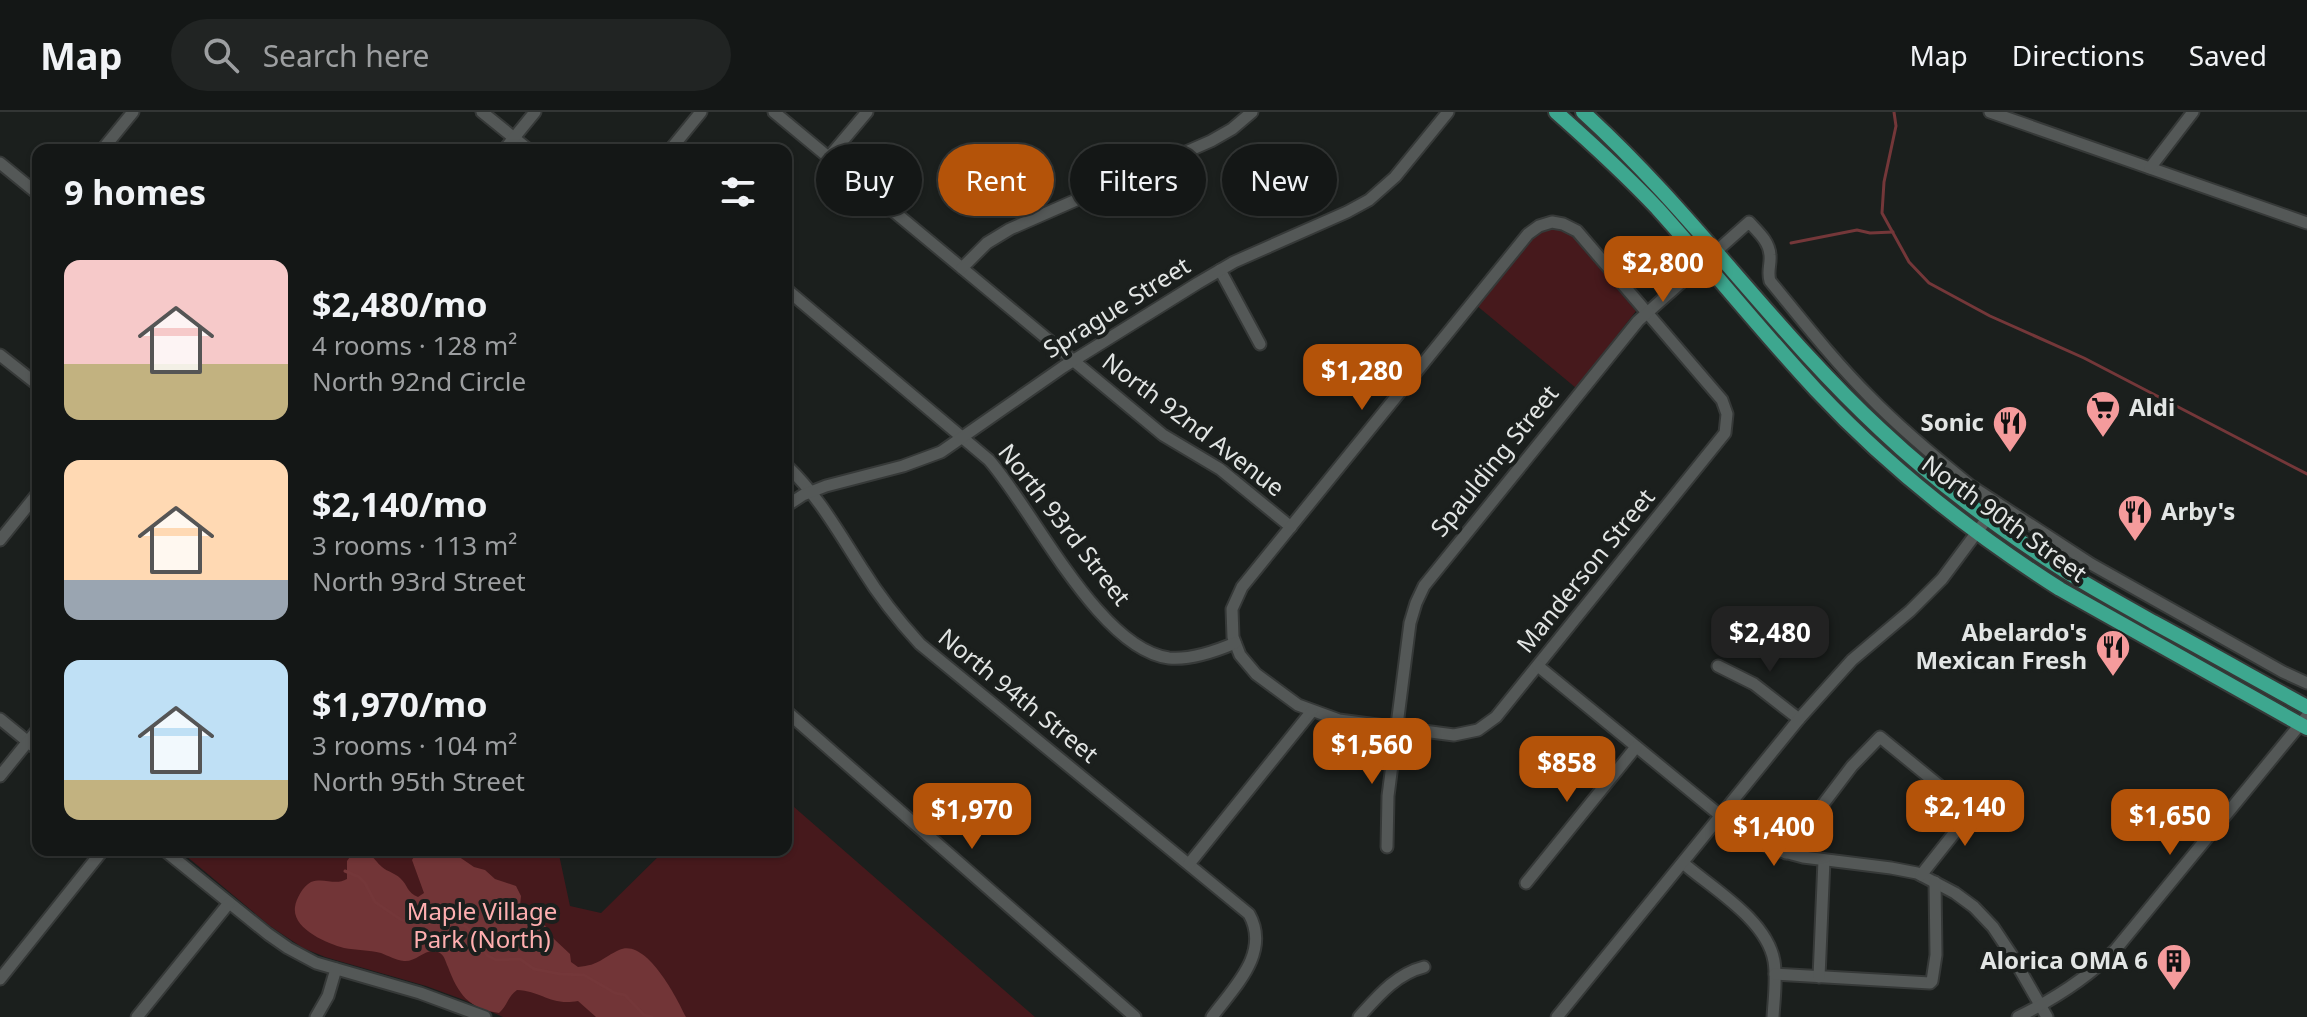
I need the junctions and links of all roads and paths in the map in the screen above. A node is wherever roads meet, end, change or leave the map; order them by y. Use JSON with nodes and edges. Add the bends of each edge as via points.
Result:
{"nodes":[{"id":1,"x":133,"y":112,"type":"edge"},
{"id":2,"x":482,"y":112,"type":"edge"},
{"id":3,"x":535,"y":112,"type":"edge"},
{"id":4,"x":701,"y":112,"type":"edge"},
{"id":5,"x":774,"y":112,"type":"edge"},
{"id":6,"x":867,"y":112,"type":"edge"},
{"id":7,"x":1252,"y":112,"type":"edge"},
{"id":8,"x":1556,"y":112,"type":"edge"},
{"id":9,"x":1583,"y":112,"type":"edge"},
{"id":10,"x":1990,"y":112,"type":"edge"},
{"id":11,"x":2193,"y":112,"type":"edge"},
{"id":12,"x":1443,"y":114,"type":"edge"},
{"id":13,"x":2006,"y":115,"type":"edge"},
{"id":14,"x":514,"y":138,"type":"junction"},
{"id":15,"x":107,"y":144,"type":"edge"},
{"id":16,"x":509,"y":144,"type":"edge"},
{"id":17,"x":522,"y":144,"type":"edge"},
{"id":18,"x":675,"y":144,"type":"edge"},
{"id":19,"x":840,"y":144,"type":"edge"},
{"id":20,"x":816,"y":146,"type":"edge"},
{"id":21,"x":0,"y":163,"type":"edge"},
{"id":22,"x":2150,"y":168,"type":"junction"},
{"id":23,"x":32,"y":189,"type":"edge"},
{"id":24,"x":900,"y":216,"type":"edge"},
{"id":25,"x":2307,"y":223,"type":"edge"},
{"id":26,"x":1716,"y":250,"type":"junction"},
{"id":27,"x":1703,"y":261,"type":"junction"},
{"id":28,"x":962,"y":268,"type":"junction"},
{"id":29,"x":1220,"y":270,"type":"junction"},
{"id":30,"x":792,"y":294,"type":"edge"},
{"id":31,"x":1647,"y":312,"type":"junction"},
{"id":32,"x":1260,"y":344,"type":"dead end"},
{"id":33,"x":0,"y":355,"type":"edge"},
{"id":34,"x":1073,"y":361,"type":"junction"},
{"id":35,"x":32,"y":380,"type":"edge"},
{"id":36,"x":963,"y":437,"type":"junction"},
{"id":37,"x":792,"y":471,"type":"edge"},
{"id":38,"x":811,"y":492,"type":"junction"},
{"id":39,"x":32,"y":500,"type":"edge"},
{"id":40,"x":792,"y":503,"type":"edge"},
{"id":41,"x":1998,"y":504,"type":"junction"},
{"id":42,"x":1987,"y":517,"type":"junction"},
{"id":43,"x":1291,"y":527,"type":"junction"},
{"id":44,"x":1977,"y":532,"type":"junction"},
{"id":45,"x":0,"y":540,"type":"edge"},
{"id":46,"x":1235,"y":643,"type":"junction"},
{"id":47,"x":1538,"y":666,"type":"junction"},
{"id":48,"x":1718,"y":666,"type":"dead end"},
{"id":49,"x":2307,"y":683,"type":"edge"},
{"id":50,"x":2307,"y":707,"type":"edge"},
{"id":51,"x":1312,"y":711,"type":"junction"},
{"id":52,"x":792,"y":716,"type":"edge"},
{"id":53,"x":0,"y":719,"type":"edge"},
{"id":54,"x":1799,"y":719,"type":"junction"},
{"id":55,"x":2305,"y":723,"type":"edge"},
{"id":56,"x":1396,"y":728,"type":"junction"},
{"id":57,"x":32,"y":737,"type":"edge"},
{"id":58,"x":28,"y":742,"type":"junction"},
{"id":59,"x":32,"y":745,"type":"edge"},
{"id":60,"x":1636,"y":747,"type":"junction"},
{"id":61,"x":0,"y":776,"type":"edge"},
{"id":62,"x":1721,"y":816,"type":"junction"},
{"id":63,"x":1387,"y":847,"type":"dead end"},
{"id":64,"x":1786,"y":853,"type":"junction"},
{"id":65,"x":98,"y":856,"type":"edge"},
{"id":66,"x":171,"y":856,"type":"edge"},
{"id":67,"x":1824,"y":860,"type":"junction"},
{"id":68,"x":1683,"y":863,"type":"junction"},
{"id":69,"x":1189,"y":864,"type":"junction"},
{"id":70,"x":1921,"y":875,"type":"junction"},
{"id":71,"x":1935,"y":882,"type":"junction"},
{"id":72,"x":1526,"y":883,"type":"dead end"},
{"id":73,"x":229,"y":903,"type":"junction"},
{"id":74,"x":1424,"y":967,"type":"dead end"},
{"id":75,"x":336,"y":969,"type":"junction"},
{"id":76,"x":1775,"y":974,"type":"junction"},
{"id":77,"x":1819,"y":977,"type":"junction"},
{"id":78,"x":0,"y":979,"type":"edge"},
{"id":79,"x":2044,"y":1011,"type":"edge"},
{"id":80,"x":478,"y":1016,"type":"edge"},
{"id":81,"x":1559,"y":1016,"type":"edge"},
{"id":82,"x":137,"y":1017,"type":"edge"},
{"id":83,"x":316,"y":1017,"type":"edge"},
{"id":84,"x":1135,"y":1017,"type":"edge"},
{"id":85,"x":1212,"y":1017,"type":"edge"},
{"id":86,"x":1359,"y":1017,"type":"edge"},
{"id":87,"x":1773,"y":1017,"type":"edge"},
{"id":88,"x":2018,"y":1017,"type":"edge"}],
"edges":[{"from":1,"to":15,"type":"street"},
{"from":2,"to":14,"type":"street"},
{"from":3,"to":14,"type":"street"},
{"from":4,"to":18,"type":"street"},
{"from":5,"to":20,"type":"street","name":"North 92nd Avenue"},
{"from":6,"to":19,"type":"street"},
{"from":7,"to":28,"type":"street","via":[[1211,141],[1010,229]]},
{"from":8,"to":27,"type":"main road","name":"North 90th Street","via":[[1630,180]]},
{"from":9,"to":26,"type":"main road","name":"North 90th Street","via":[[1646,171]]},
{"from":10,"to":13,"type":"street"},
{"from":11,"to":22,"type":"street"},
{"from":12,"to":29,"type":"street","name":"Sprague Street","via":[[1395,177],[1369,200]]},
{"from":13,"to":22,"type":"street"},
{"from":14,"to":16,"type":"street"},
{"from":14,"to":17,"type":"street"},
{"from":21,"to":23,"type":"street"},
{"from":22,"to":25,"type":"street"},
{"from":24,"to":28,"type":"street","name":"North 92nd Avenue"},
{"from":26,"to":27,"type":"street","name":"Spaulding Street"},
{"from":26,"to":41,"type":"street","name":"Spaulding Street","via":[[1749,222],[1768,245],[1770,281],[1839,364],[1924,447]]},
{"from":26,"to":42,"type":"main road","name":"North 90th Street","via":[[1861,411]]},
{"from":27,"to":31,"type":"street","name":"Spaulding Street"},
{"from":27,"to":44,"type":"main road","name":"North 90th Street","via":[[1839,413]]},
{"from":28,"to":34,"type":"street","name":"North 92nd Avenue"},
{"from":29,"to":32,"type":"street"},
{"from":29,"to":34,"type":"street","name":"Sprague Street"},
{"from":30,"to":36,"type":"street","name":"North 93rd Street"},
{"from":31,"to":43,"type":"street","via":[[1577,231],[1555,222],[1539,226]]},
{"from":31,"to":47,"type":"street","name":"Manderson Street","via":[[1722,400],[1727,424],[1721,440]]},
{"from":31,"to":56,"type":"street","name":"Spaulding Street","via":[[1424,586],[1410,623]]},
{"from":33,"to":35,"type":"street"},
{"from":34,"to":36,"type":"street","name":"Sprague Street"},
{"from":34,"to":43,"type":"street","name":"North 92nd Avenue","via":[[1163,435],[1220,469]]},
{"from":36,"to":38,"type":"street","name":"Sprague Street","via":[[921,461]]},
{"from":36,"to":46,"type":"street","name":"North 93rd Street","via":[[1005,478],[1096,609],[1131,640],[1172,658],[1198,656]]},
{"from":37,"to":38,"type":"street","name":"North 94th Street"},
{"from":38,"to":40,"type":"street","name":"Sprague Street"},
{"from":38,"to":69,"type":"street","name":"North 94th Street","via":[[876,590],[920,644]]},
{"from":39,"to":45,"type":"street"},
{"from":41,"to":42,"type":"street"},
{"from":41,"to":49,"type":"street","via":[[2091,564]]},
{"from":42,"to":44,"type":"street"},
{"from":42,"to":50,"type":"main road","name":"North 90th Street","via":[[2089,586]]},
{"from":43,"to":46,"type":"street","via":[[1237,596],[1231,620]]},
{"from":44,"to":54,"type":"street","via":[[1931,591],[1852,660]]},
{"from":44,"to":55,"type":"main road","name":"North 90th Street","via":[[2060,589]]},
{"from":46,"to":51,"type":"street","via":[[1256,674]]},
{"from":47,"to":56,"type":"street","name":"Manderson Street","via":[[1487,725],[1454,735]]},
{"from":47,"to":60,"type":"street"},
{"from":48,"to":54,"type":"street","via":[[1754,684]]},
{"from":51,"to":56,"type":"street"},
{"from":51,"to":69,"type":"street"},
{"from":52,"to":84,"type":"street"},
{"from":53,"to":58,"type":"street"},
{"from":54,"to":62,"type":"street"},
{"from":55,"to":79,"type":"street","via":[[2116,949]]},
{"from":56,"to":63,"type":"street","name":"Spaulding Street"},
{"from":57,"to":58,"type":"street"},
{"from":58,"to":59,"type":"street"},
{"from":58,"to":61,"type":"street"},
{"from":60,"to":62,"type":"street"},
{"from":60,"to":72,"type":"street"},
{"from":62,"to":64,"type":"street"},
{"from":62,"to":68,"type":"street"},
{"from":64,"to":67,"type":"street"},
{"from":64,"to":70,"type":"street","via":[[1880,737],[1968,809]]},
{"from":65,"to":78,"type":"street"},
{"from":66,"to":73,"type":"street"},
{"from":67,"to":70,"type":"street"},
{"from":67,"to":77,"type":"street"},
{"from":68,"to":76,"type":"street","via":[[1758,928],[1771,950]]},
{"from":68,"to":81,"type":"street"},
{"from":69,"to":85,"type":"street","name":"North 94th Street","via":[[1243,908],[1256,930],[1251,963]]},
{"from":70,"to":71,"type":"street"},
{"from":71,"to":77,"type":"street","via":[[1932,981]]},
{"from":71,"to":79,"type":"street","via":[[1993,927]]},
{"from":73,"to":75,"type":"street","via":[[288,948]]},
{"from":73,"to":82,"type":"street"},
{"from":74,"to":86,"type":"street","via":[[1400,977]]},
{"from":75,"to":80,"type":"street"},
{"from":75,"to":83,"type":"street"},
{"from":76,"to":77,"type":"street"},
{"from":76,"to":87,"type":"street"},
{"from":79,"to":88,"type":"street"}]}
